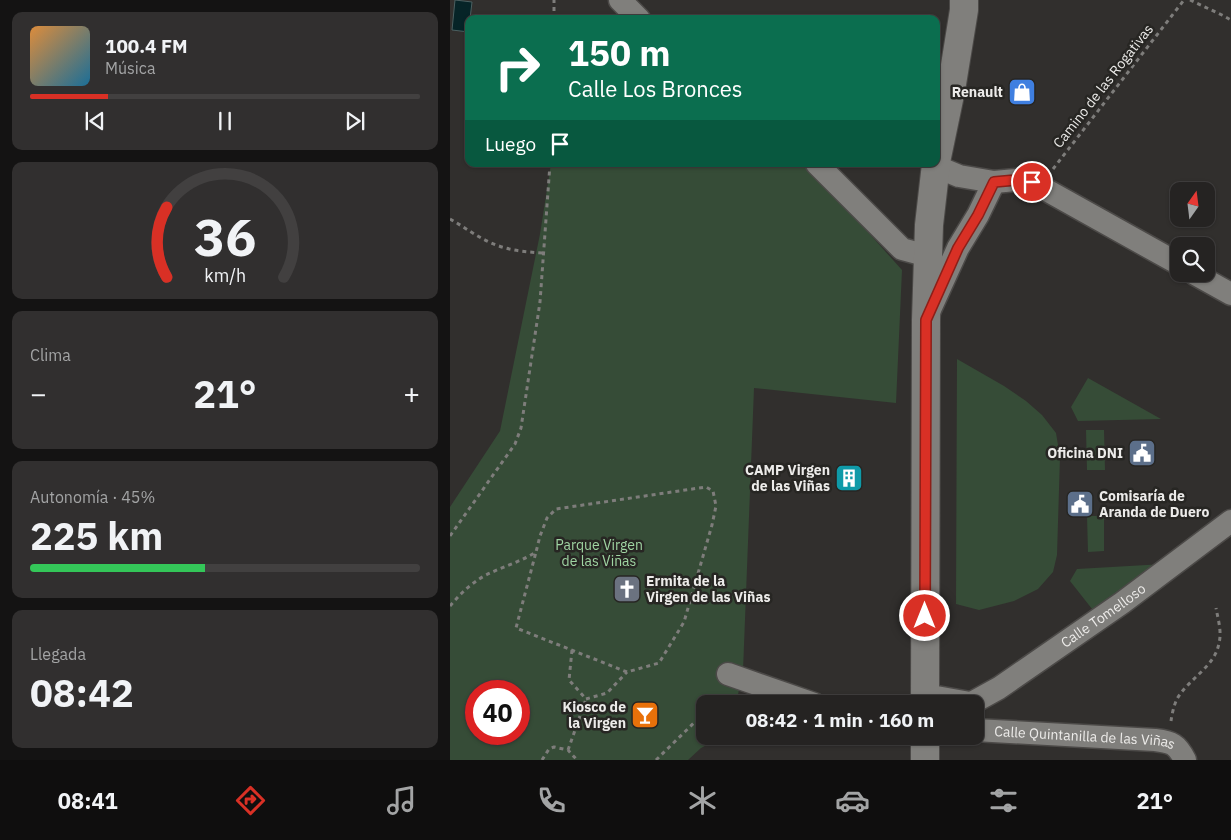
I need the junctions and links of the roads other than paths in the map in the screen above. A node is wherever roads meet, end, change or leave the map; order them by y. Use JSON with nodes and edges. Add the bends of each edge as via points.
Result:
{"nodes":[{"id":1,"x":620,"y":0,"type":"edge"},
{"id":2,"x":964,"y":0,"type":"edge"},
{"id":3,"x":980,"y":0,"type":"edge"},
{"id":4,"x":635,"y":15,"type":"edge"},
{"id":5,"x":951,"y":90,"type":"junction"},
{"id":6,"x":940,"y":144,"type":"edge"},
{"id":7,"x":940,"y":166,"type":"edge"},
{"id":8,"x":820,"y":167,"type":"edge"},
{"id":9,"x":936,"y":167,"type":"edge"},
{"id":10,"x":994,"y":182,"type":"junction"},
{"id":11,"x":928,"y":256,"type":"junction"},
{"id":12,"x":1170,"y":259,"type":"edge"},
{"id":13,"x":1209,"y":282,"type":"edge"},
{"id":14,"x":1231,"y":294,"type":"edge"},
{"id":15,"x":926,"y":320,"type":"junction"},
{"id":16,"x":1231,"y":521,"type":"edge"},
{"id":17,"x":728,"y":674,"type":"dead end"},
{"id":18,"x":788,"y":695,"type":"edge"},
{"id":19,"x":925,"y":695,"type":"edge"},
{"id":20,"x":984,"y":696,"type":"edge"},
{"id":21,"x":984,"y":730,"type":"edge"},
{"id":22,"x":925,"y":745,"type":"edge"},
{"id":23,"x":924,"y":760,"type":"edge"},
{"id":24,"x":1185,"y":760,"type":"edge"}],
"edges":[{"from":1,"to":4,"type":"street"},
{"from":2,"to":5,"type":"street"},
{"from":3,"to":5,"type":"street"},
{"from":5,"to":6,"type":"street"},
{"from":7,"to":10,"type":"street","via":[[959,176]]},
{"from":8,"to":11,"type":"street","via":[[902,249]]},
{"from":9,"to":11,"type":"street"},
{"from":10,"to":12,"type":"street","via":[[1032,182]]},
{"from":10,"to":15,"type":"street","via":[[958,248]]},
{"from":11,"to":15,"type":"street"},
{"from":13,"to":14,"type":"street"},
{"from":15,"to":19,"type":"street"},
{"from":16,"to":20,"type":"street","name":"Calle Tomelloso","via":[[1114,608]]},
{"from":17,"to":18,"type":"street"},
{"from":21,"to":24,"type":"street","name":"Calle Quintanilla de las Viñas","via":[[1169,742],[1177,746]]},
{"from":22,"to":23,"type":"street"}]}
